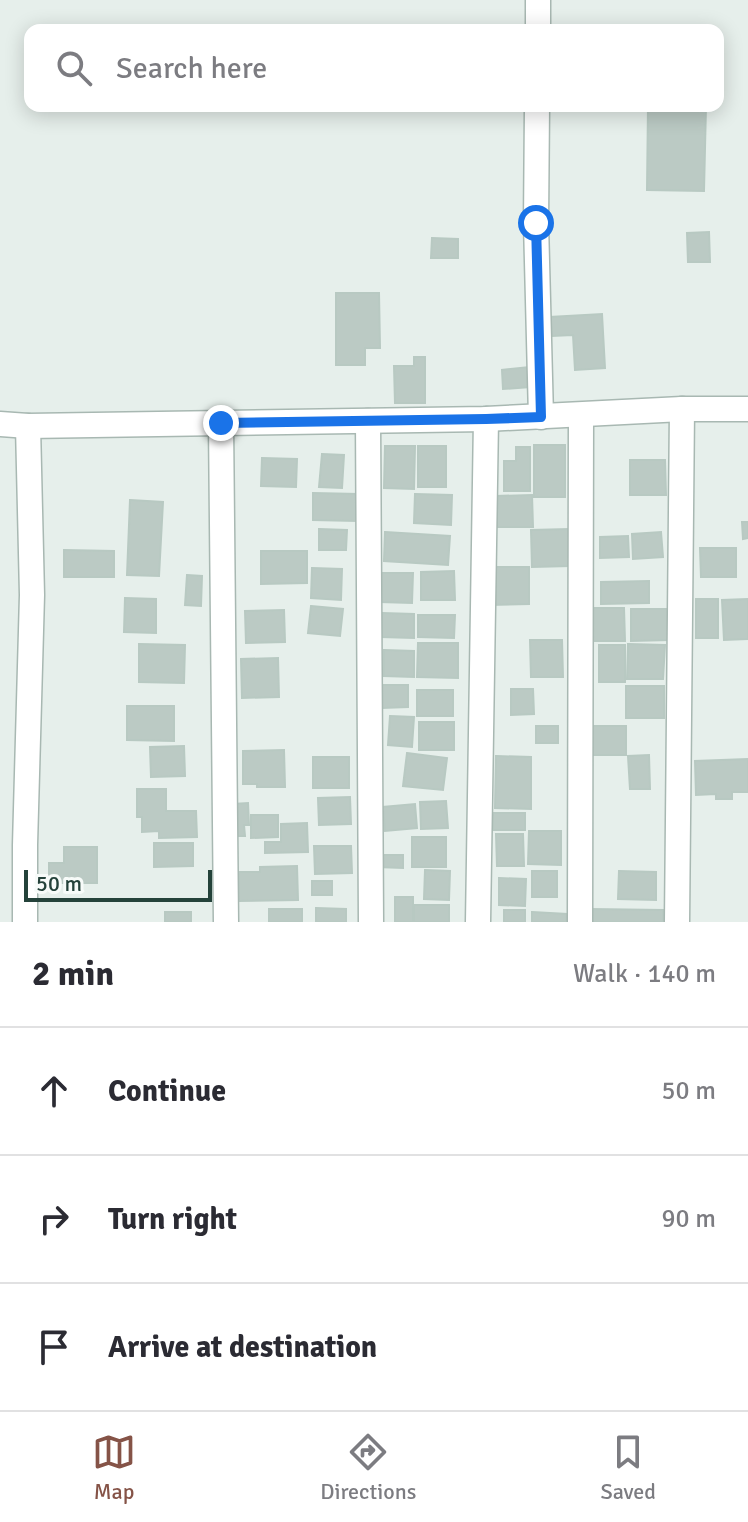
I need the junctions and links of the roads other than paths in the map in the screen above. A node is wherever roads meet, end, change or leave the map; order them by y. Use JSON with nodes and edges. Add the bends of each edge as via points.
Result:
{"nodes":[{"id":1,"x":538,"y":0,"type":"edge"},
{"id":2,"x":538,"y":24,"type":"edge"},
{"id":3,"x":537,"y":112,"type":"edge"},
{"id":4,"x":682,"y":409,"type":"junction"},
{"id":5,"x":748,"y":409,"type":"edge"},
{"id":6,"x":581,"y":415,"type":"junction"},
{"id":7,"x":541,"y":417,"type":"junction"},
{"id":8,"x":486,"y":419,"type":"junction"},
{"id":9,"x":368,"y":421,"type":"junction"},
{"id":10,"x":221,"y":423,"type":"junction"},
{"id":11,"x":0,"y":424,"type":"edge"},
{"id":12,"x":28,"y":426,"type":"junction"},
{"id":13,"x":25,"y":922,"type":"edge"},
{"id":14,"x":226,"y":922,"type":"edge"},
{"id":15,"x":371,"y":922,"type":"edge"},
{"id":16,"x":478,"y":922,"type":"edge"},
{"id":17,"x":580,"y":922,"type":"edge"},
{"id":18,"x":677,"y":922,"type":"edge"}],
"edges":[{"from":1,"to":2,"type":"street"},
{"from":3,"to":7,"type":"street"},
{"from":4,"to":5,"type":"street"},
{"from":4,"to":6,"type":"street"},
{"from":4,"to":18,"type":"street"},
{"from":6,"to":7,"type":"street"},
{"from":6,"to":17,"type":"street"},
{"from":7,"to":8,"type":"street"},
{"from":8,"to":9,"type":"street"},
{"from":8,"to":16,"type":"street"},
{"from":9,"to":10,"type":"street"},
{"from":9,"to":15,"type":"street"},
{"from":10,"to":12,"type":"street"},
{"from":10,"to":14,"type":"street"},
{"from":11,"to":12,"type":"street"},
{"from":12,"to":13,"type":"street","via":[[32,595]]}]}
